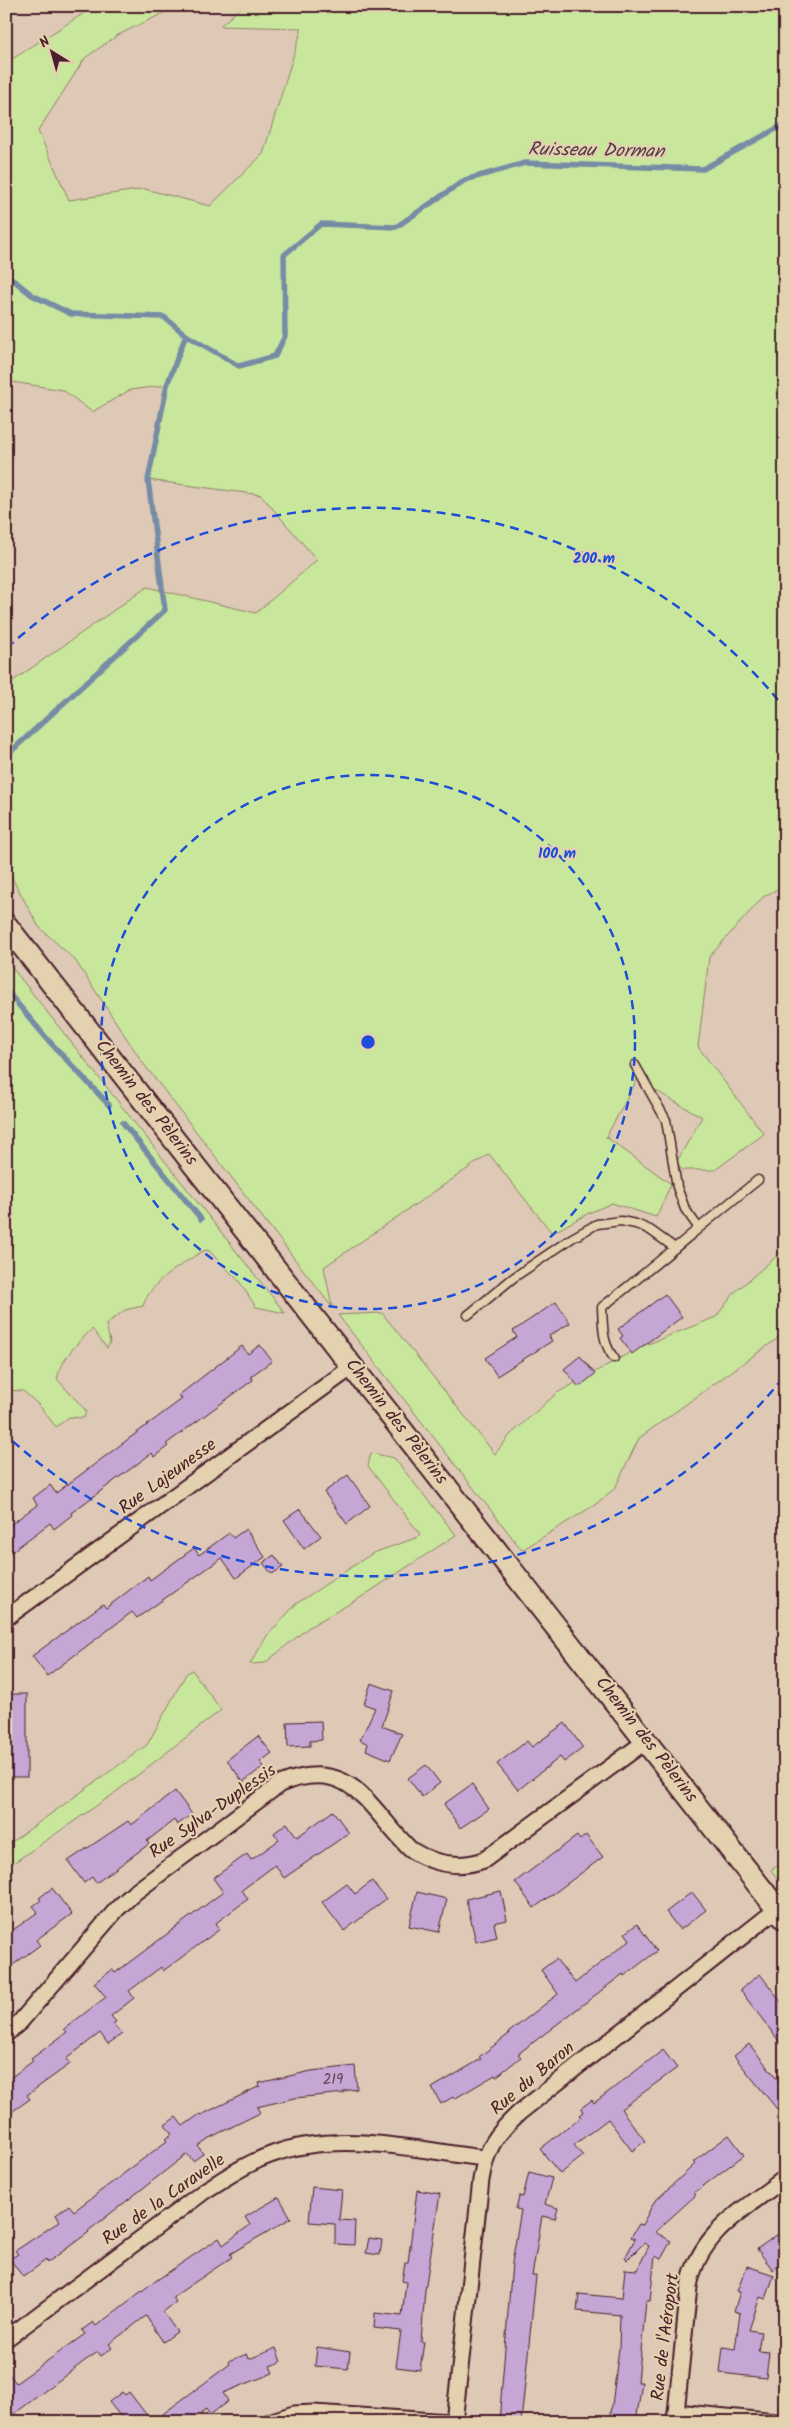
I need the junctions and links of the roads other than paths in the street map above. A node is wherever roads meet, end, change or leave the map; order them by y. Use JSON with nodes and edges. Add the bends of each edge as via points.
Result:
{"nodes":[{"id":1,"x":6,"y":925,"type":"edge"},
{"id":2,"x":635,"y":1065,"type":"dead end"},
{"id":3,"x":758,"y":1180,"type":"dead end"},
{"id":4,"x":698,"y":1227,"type":"junction"},
{"id":5,"x":675,"y":1248,"type":"junction"},
{"id":6,"x":468,"y":1315,"type":"dead end"},
{"id":7,"x":614,"y":1358,"type":"dead end"},
{"id":8,"x":352,"y":1367,"type":"junction"},
{"id":9,"x":6,"y":1618,"type":"edge"},
{"id":10,"x":646,"y":1741,"type":"junction"},
{"id":11,"x":781,"y":1914,"type":"edge"},
{"id":12,"x":6,"y":2034,"type":"edge"},
{"id":13,"x":484,"y":2158,"type":"junction"},
{"id":14,"x":785,"y":2178,"type":"edge"},
{"id":15,"x":6,"y":2339,"type":"edge"},
{"id":16,"x":676,"y":2417,"type":"edge"},
{"id":17,"x":269,"y":2422,"type":"edge"},
{"id":18,"x":450,"y":2422,"type":"edge"},
{"id":19,"x":454,"y":2422,"type":"edge"},
{"id":20,"x":776,"y":2422,"type":"edge"}],
"edges":[{"from":1,"to":8,"type":"street","name":"Chemin des Pèlerins"},
{"from":2,"to":4,"type":"lane","via":[[666,1120],[677,1187],[685,1209]]},
{"from":3,"to":4,"type":"lane"},
{"from":4,"to":5,"type":"lane"},
{"from":5,"to":6,"type":"lane","via":[[636,1224],[621,1221],[598,1224],[513,1278]]},
{"from":5,"to":7,"type":"lane","via":[[602,1307],[604,1338]]},
{"from":8,"to":9,"type":"street","name":"Rue Lajeunesse"},
{"from":8,"to":10,"type":"street","name":"Chemin des Pèlerins"},
{"from":10,"to":11,"type":"street","name":"Chemin des Pèlerins"},
{"from":10,"to":12,"type":"street","name":"Rue Sylva-Duplessis","via":[[484,1860],[470,1865],[449,1865],[411,1850],[360,1792],[342,1781],[310,1776],[280,1784],[134,1893]]},
{"from":11,"to":13,"type":"street","name":"Rue du Baron","via":[[520,2112],[504,2126]]},
{"from":13,"to":15,"type":"street","name":"Rue de la Caravelle","via":[[344,2143],[309,2145],[273,2154],[239,2169],[206,2190]]},
{"from":13,"to":19,"type":"street","name":"Rue du Baron"},
{"from":14,"to":16,"type":"street","name":"Rue de l'Aéroport","via":[[709,2238],[698,2254],[691,2271]]},
{"from":16,"to":20,"type":"street"},
{"from":17,"to":18,"type":"street","via":[[314,2412]]}]}
